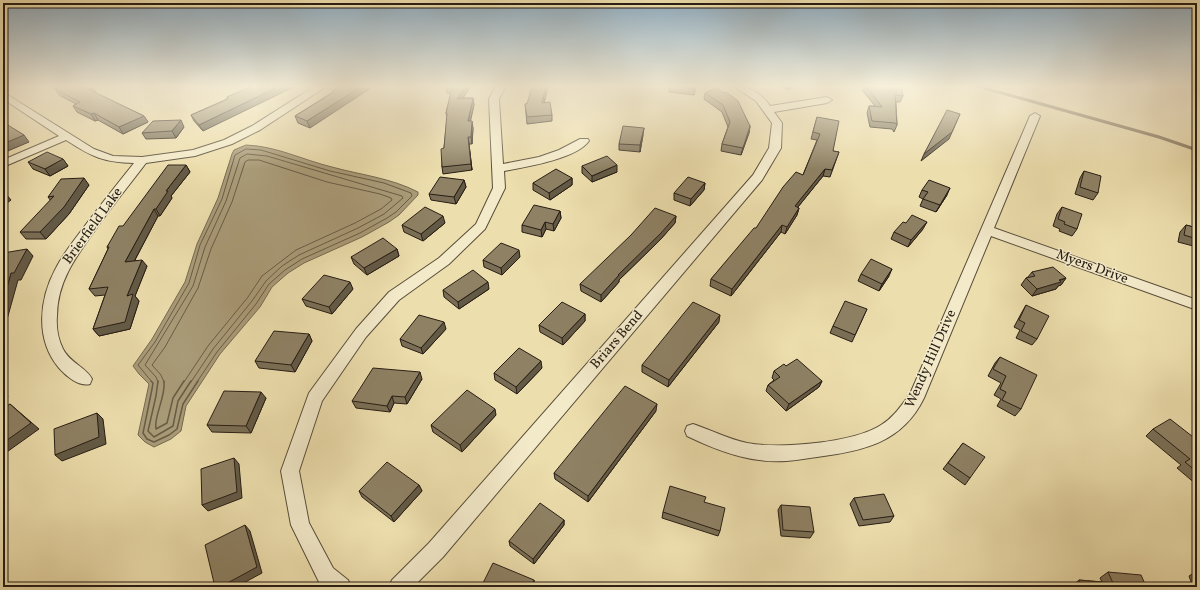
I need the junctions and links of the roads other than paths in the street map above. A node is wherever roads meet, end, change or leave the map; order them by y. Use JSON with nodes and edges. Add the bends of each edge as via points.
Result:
{"nodes":[{"id":1,"x":32,"y":114,"type":"edge"},
{"id":2,"x":279,"y":114,"type":"edge"},
{"id":3,"x":494,"y":114,"type":"edge"},
{"id":4,"x":770,"y":114,"type":"edge"},
{"id":5,"x":1035,"y":116,"type":"dead end"},
{"id":6,"x":67,"y":136,"type":"junction"},
{"id":7,"x":584,"y":141,"type":"dead end"},
{"id":8,"x":142,"y":160,"type":"junction"},
{"id":9,"x":3,"y":164,"type":"edge"},
{"id":10,"x":498,"y":168,"type":"junction"},
{"id":11,"x":988,"y":230,"type":"junction"},
{"id":12,"x":1197,"y":305,"type":"edge"},
{"id":13,"x":84,"y":379,"type":"dead end"},
{"id":14,"x":693,"y":431,"type":"dead end"},
{"id":15,"x":341,"y":587,"type":"edge"},
{"id":16,"x":399,"y":587,"type":"edge"}],
"edges":[{"from":1,"to":6,"type":"street"},
{"from":2,"to":8,"type":"street","via":[[228,142],[195,153]]},
{"from":3,"to":10,"type":"street"},
{"from":4,"to":16,"type":"street","name":"Briars Bend","via":[[777,123],[775,148],[758,177],[436,550]]},
{"from":5,"to":11,"type":"street","name":"Wendy Hill Drive"},
{"from":6,"to":8,"type":"street","via":[[100,156],[126,161]]},
{"from":6,"to":9,"type":"street"},
{"from":7,"to":10,"type":"street","via":[[542,161]]},
{"from":8,"to":13,"type":"street","name":"Brierfield Lake","via":[[68,258],[51,298],[49,325],[56,351],[63,363]]},
{"from":10,"to":15,"type":"street","via":[[498,188],[481,226],[444,261],[394,296],[361,333],[315,398],[290,471],[300,525],[326,575]]},
{"from":11,"to":12,"type":"street","name":"Myers Drive"},
{"from":11,"to":14,"type":"street","name":"Wendy Hill Drive","via":[[916,398],[907,413],[894,425],[877,436],[856,444],[785,454],[760,453],[737,448]]}]}
